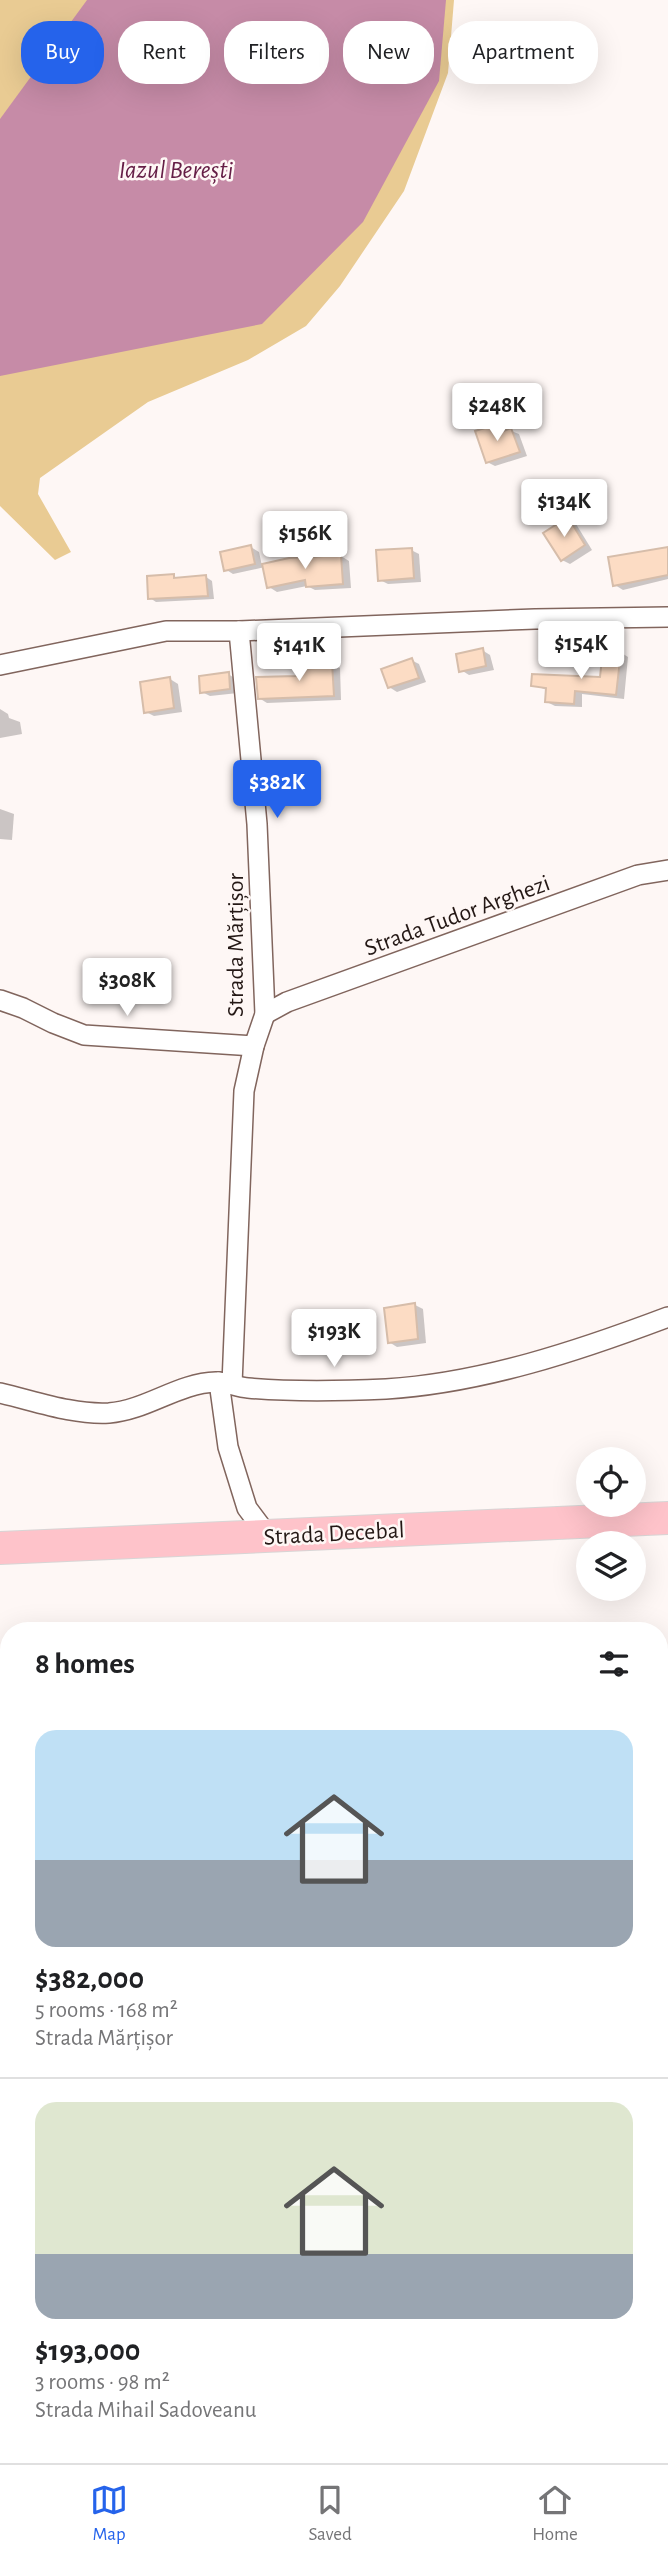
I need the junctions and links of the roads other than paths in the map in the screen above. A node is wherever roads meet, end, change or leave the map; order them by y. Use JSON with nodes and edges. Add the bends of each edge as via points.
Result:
{"nodes":[{"id":1,"x":668,"y":617,"type":"edge"},
{"id":2,"x":239,"y":631,"type":"junction"},
{"id":3,"x":0,"y":665,"type":"edge"},
{"id":4,"x":668,"y":870,"type":"edge"},
{"id":5,"x":0,"y":1000,"type":"edge"},
{"id":6,"x":265,"y":1014,"type":"junction"},
{"id":7,"x":254,"y":1046,"type":"junction"},
{"id":8,"x":668,"y":1317,"type":"edge"},
{"id":9,"x":226,"y":1383,"type":"junction"},
{"id":10,"x":0,"y":1393,"type":"edge"},
{"id":11,"x":668,"y":1518,"type":"edge"},
{"id":12,"x":268,"y":1536,"type":"junction"},
{"id":13,"x":0,"y":1548,"type":"edge"}],
"edges":[{"from":1,"to":2,"type":"street"},
{"from":2,"to":3,"type":"street","via":[[166,631]]},
{"from":2,"to":6,"type":"street","name":"Strada Mărțișor","via":[[257,824]]},
{"from":4,"to":6,"type":"street","name":"Strada Tudor Arghezi","via":[[638,875],[286,1002]]},
{"from":5,"to":7,"type":"street","via":[[84,1035]]},
{"from":6,"to":7,"type":"street","name":"Strada Mărțișor"},
{"from":7,"to":9,"type":"street","name":"Strada Mărțișor","via":[[244,1091]]},
{"from":8,"to":9,"type":"street","via":[[564,1353],[439,1383],[385,1389],[257,1388]]},
{"from":9,"to":10,"type":"street","via":[[186,1388],[110,1413],[79,1412]]},
{"from":9,"to":12,"type":"street","name":"Strada Mărțișor","via":[[228,1447],[247,1507]]},
{"from":11,"to":12,"type":"main road","name":"Strada Decebal"},
{"from":12,"to":13,"type":"main road","name":"Strada Decebal"}]}
